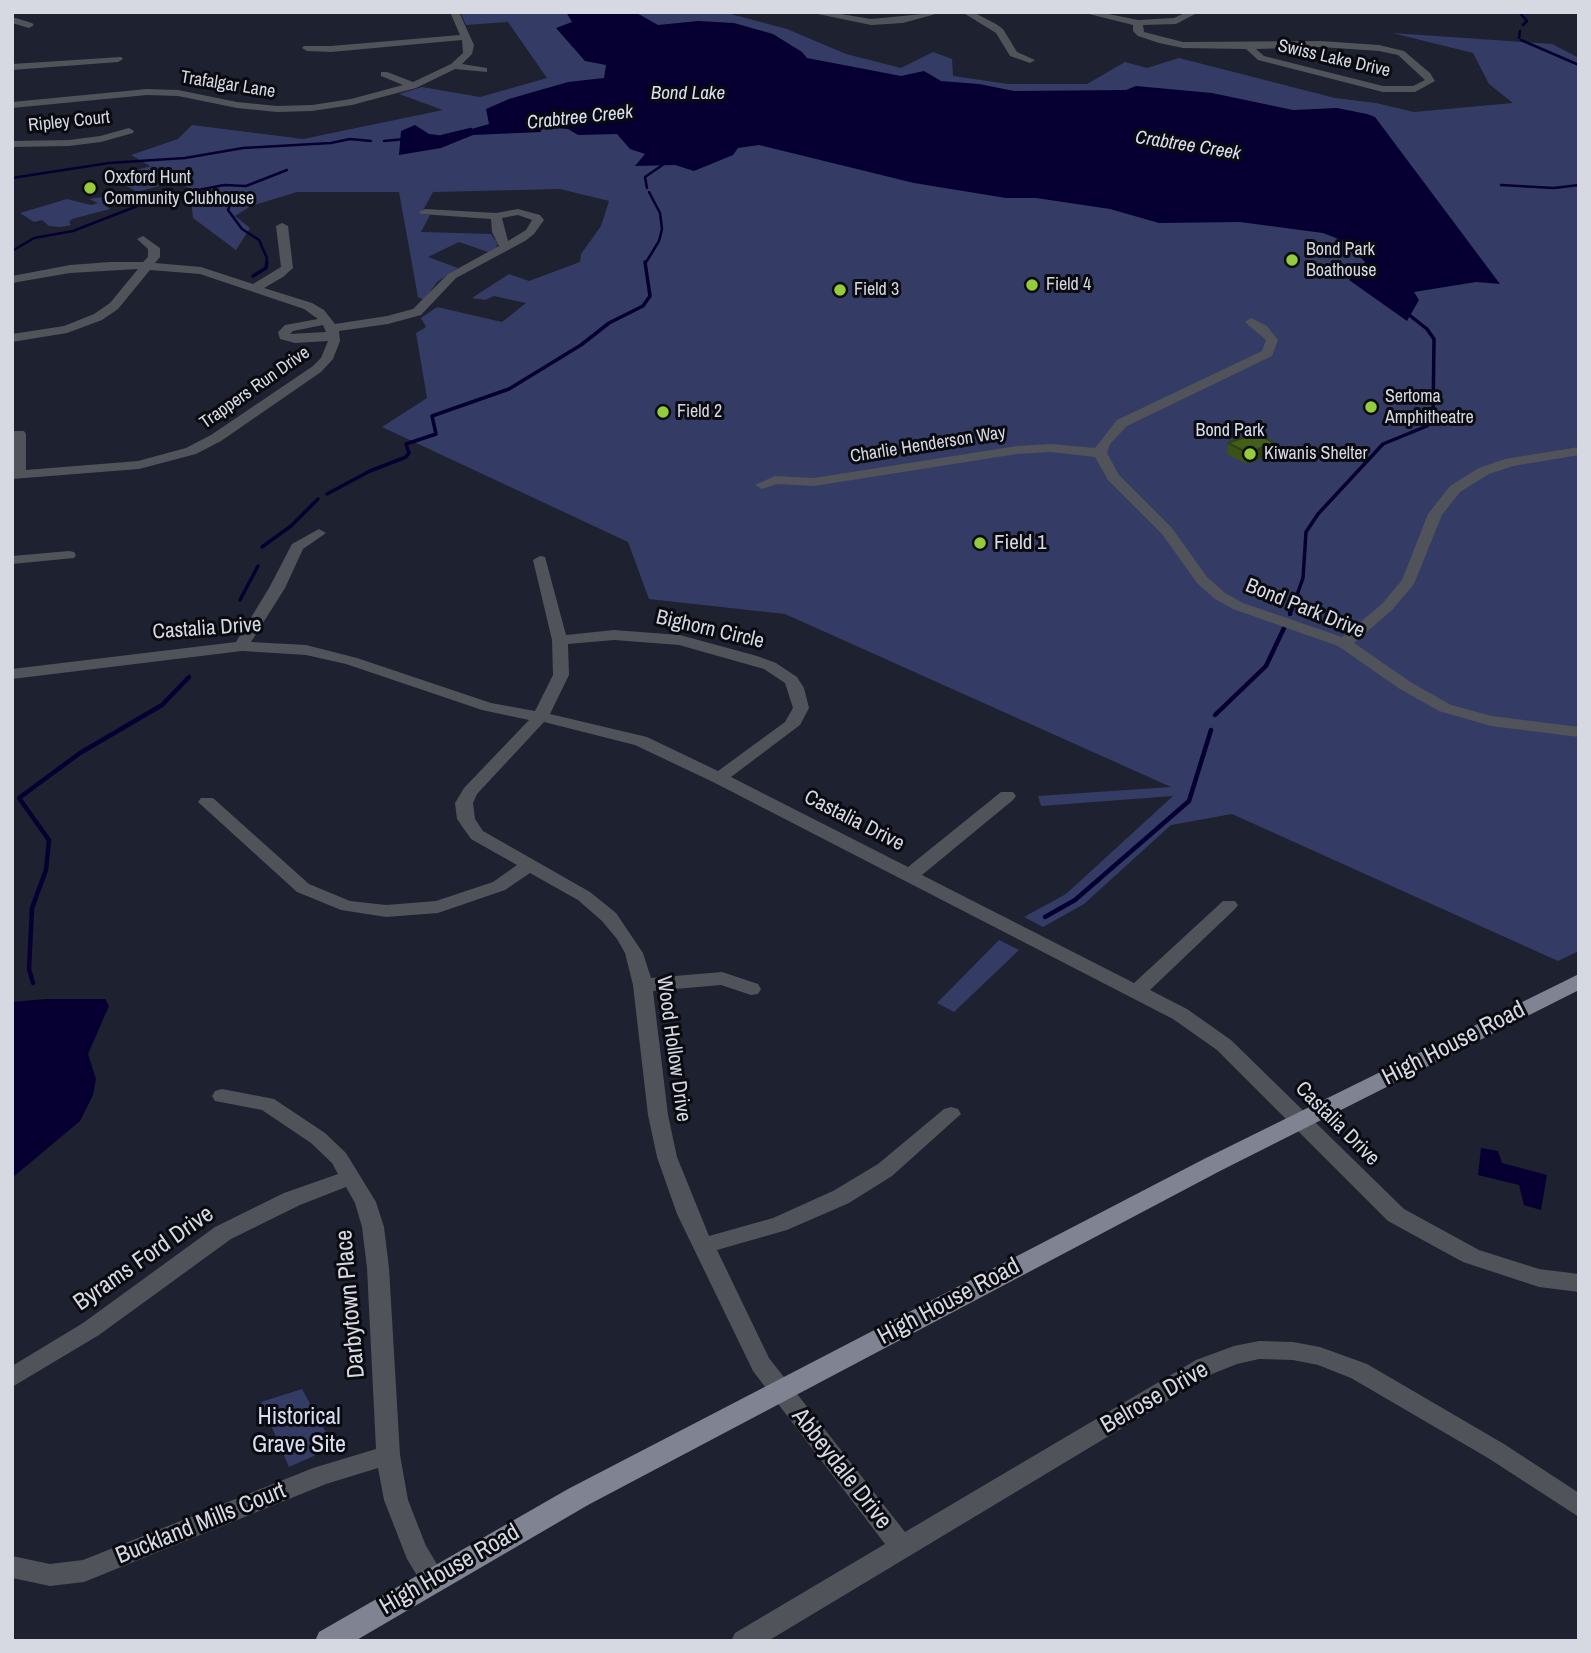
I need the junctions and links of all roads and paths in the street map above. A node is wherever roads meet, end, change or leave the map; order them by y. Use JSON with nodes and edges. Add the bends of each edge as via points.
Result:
{"nodes":[{"id":1,"x":454,"y":12,"type":"edge"},
{"id":2,"x":811,"y":12,"type":"edge"},
{"id":3,"x":939,"y":12,"type":"edge"},
{"id":4,"x":966,"y":12,"type":"edge"},
{"id":5,"x":1084,"y":12,"type":"edge"},
{"id":6,"x":1195,"y":12,"type":"edge"},
{"id":7,"x":12,"y":20,"type":"edge"},
{"id":8,"x":871,"y":22,"type":"junction"},
{"id":9,"x":1138,"y":23,"type":"junction"},
{"id":10,"x":29,"y":25,"type":"dead end"},
{"id":11,"x":1016,"y":30,"type":"dead end"},
{"id":12,"x":1000,"y":32,"type":"junction"},
{"id":13,"x":869,"y":33,"type":"dead end"},
{"id":14,"x":467,"y":37,"type":"junction"},
{"id":15,"x":1150,"y":37,"type":"junction"},
{"id":16,"x":1136,"y":41,"type":"dead end"},
{"id":17,"x":1248,"y":47,"type":"junction"},
{"id":18,"x":307,"y":48,"type":"dead end"},
{"id":19,"x":118,"y":59,"type":"dead end"},
{"id":20,"x":1030,"y":60,"type":"dead end"},
{"id":21,"x":454,"y":66,"type":"junction"},
{"id":22,"x":12,"y":67,"type":"edge"},
{"id":23,"x":484,"y":70,"type":"dead end"},
{"id":24,"x":384,"y":75,"type":"dead end"},
{"id":25,"x":185,"y":80,"type":"dead end"},
{"id":26,"x":413,"y":86,"type":"junction"},
{"id":27,"x":169,"y":92,"type":"junction"},
{"id":28,"x":12,"y":105,"type":"edge"},
{"id":29,"x":129,"y":131,"type":"dead end"},
{"id":30,"x":12,"y":144,"type":"edge"},
{"id":31,"x":425,"y":212,"type":"dead end"},
{"id":32,"x":496,"y":216,"type":"junction"},
{"id":33,"x":282,"y":226,"type":"dead end"},
{"id":34,"x":143,"y":239,"type":"dead end"},
{"id":35,"x":505,"y":247,"type":"junction"},
{"id":36,"x":147,"y":266,"type":"junction"},
{"id":37,"x":12,"y":280,"type":"edge"},
{"id":38,"x":256,"y":287,"type":"junction"},
{"id":39,"x":1251,"y":322,"type":"dead end"},
{"id":40,"x":331,"y":328,"type":"junction"},
{"id":41,"x":31,"y":336,"type":"junction"},
{"id":42,"x":12,"y":338,"type":"edge"},
{"id":43,"x":12,"y":349,"type":"edge"},
{"id":44,"x":19,"y":434,"type":"dead end"},
{"id":45,"x":1579,"y":451,"type":"edge"},
{"id":46,"x":1100,"y":453,"type":"junction"},
{"id":47,"x":16,"y":475,"type":"edge"},
{"id":48,"x":762,"y":485,"type":"dead end"},
{"id":49,"x":319,"y":533,"type":"dead end"},
{"id":50,"x":69,"y":555,"type":"dead end"},
{"id":51,"x":12,"y":560,"type":"edge"},
{"id":52,"x":540,"y":560,"type":"dead end"},
{"id":53,"x":560,"y":640,"type":"junction"},
{"id":54,"x":1344,"y":643,"type":"junction"},
{"id":55,"x":242,"y":646,"type":"junction"},
{"id":56,"x":12,"y":674,"type":"edge"},
{"id":57,"x":540,"y":717,"type":"junction"},
{"id":58,"x":1579,"y":732,"type":"edge"},
{"id":59,"x":719,"y":778,"type":"junction"},
{"id":60,"x":1007,"y":796,"type":"dead end"},
{"id":61,"x":207,"y":802,"type":"dead end"},
{"id":62,"x":530,"y":865,"type":"junction"},
{"id":63,"x":910,"y":875,"type":"junction"},
{"id":64,"x":1229,"y":905,"type":"dead end"},
{"id":65,"x":1579,"y":981,"type":"edge"},
{"id":66,"x":643,"y":985,"type":"junction"},
{"id":67,"x":751,"y":989,"type":"dead end"},
{"id":68,"x":1136,"y":992,"type":"junction"},
{"id":69,"x":222,"y":1096,"type":"dead end"},
{"id":70,"x":951,"y":1114,"type":"dead end"},
{"id":71,"x":1300,"y":1120,"type":"junction"},
{"id":72,"x":351,"y":1177,"type":"junction"},
{"id":73,"x":703,"y":1246,"type":"junction"},
{"id":74,"x":1579,"y":1283,"type":"edge"},
{"id":75,"x":12,"y":1378,"type":"edge"},
{"id":76,"x":780,"y":1391,"type":"junction"},
{"id":77,"x":388,"y":1455,"type":"junction"},
{"id":78,"x":1579,"y":1506,"type":"edge"},
{"id":79,"x":902,"y":1547,"type":"junction"},
{"id":80,"x":12,"y":1567,"type":"edge"},
{"id":81,"x":433,"y":1579,"type":"junction"},
{"id":82,"x":329,"y":1641,"type":"edge"},
{"id":83,"x":744,"y":1641,"type":"edge"}],
"edges":[{"from":1,"to":14,"type":"street"},
{"from":2,"to":8,"type":"street"},
{"from":3,"to":8,"type":"street"},
{"from":4,"to":12,"type":"street"},
{"from":5,"to":9,"type":"street"},
{"from":6,"to":9,"type":"street","via":[[1176,21]]},
{"from":7,"to":10,"type":"street"},
{"from":8,"to":13,"type":"street"},
{"from":9,"to":15,"type":"street","via":[[1138,31]]},
{"from":11,"to":12,"type":"street"},
{"from":12,"to":20,"type":"street","via":[[1013,54]]},
{"from":14,"to":18,"type":"street"},
{"from":14,"to":21,"type":"street","via":[[469,50]]},
{"from":15,"to":16,"type":"street","name":"Swiss Lake Drive"},
{"from":15,"to":17,"type":"street","name":"Swiss Lake Drive","via":[[1183,45]]},
{"from":17,"to":17,"type":"street","name":"Swiss Lake Drive","via":[[1335,45],[1389,50],[1410,59],[1430,81],[1415,89],[1383,89],[1261,58]]},
{"from":19,"to":22,"type":"street"},
{"from":21,"to":23,"type":"street"},
{"from":21,"to":26,"type":"street","name":"Trafalgar Lane"},
{"from":24,"to":26,"type":"street"},
{"from":25,"to":27,"type":"street"},
{"from":26,"to":27,"type":"street","name":"Trafalgar Lane","via":[[352,102],[287,109],[254,108]]},
{"from":27,"to":28,"type":"street","name":"Trafalgar Lane"},
{"from":29,"to":30,"type":"street","name":"Ripley Court","via":[[69,143]]},
{"from":31,"to":32,"type":"street"},
{"from":32,"to":35,"type":"street"},
{"from":32,"to":35,"type":"street","via":[[530,213],[538,220],[530,232]]},
{"from":33,"to":38,"type":"street","via":[[287,268]]},
{"from":34,"to":36,"type":"street","via":[[156,252]]},
{"from":35,"to":40,"type":"street","via":[[452,276],[417,312]]},
{"from":36,"to":37,"type":"street","via":[[70,269]]},
{"from":36,"to":38,"type":"street","via":[[201,271]]},
{"from":36,"to":41,"type":"street","via":[[121,300],[98,317]]},
{"from":38,"to":40,"type":"street","via":[[300,302]]},
{"from":39,"to":46,"type":"street","via":[[1272,340],[1268,353],[1133,416],[1112,433]]},
{"from":40,"to":47,"type":"street","name":"Trappers Run Drive","via":[[332,350],[317,369],[191,451],[139,465]]},
{"from":41,"to":42,"type":"street"},
{"from":41,"to":43,"type":"street","via":[[27,345]]},
{"from":44,"to":47,"type":"street"},
{"from":45,"to":54,"type":"street","via":[[1510,462],[1455,489],[1435,514],[1409,582]]},
{"from":46,"to":48,"type":"street","name":"Charlie Henderson Way","via":[[1017,450],[814,482],[775,480]]},
{"from":46,"to":54,"type":"street","name":"Bond Park Drive","via":[[1113,477],[1167,531],[1202,580],[1220,596],[1238,607]]},
{"from":49,"to":55,"type":"street","via":[[297,547]]},
{"from":50,"to":51,"type":"street"},
{"from":52,"to":53,"type":"street"},
{"from":53,"to":57,"type":"street","via":[[561,675]]},
{"from":53,"to":59,"type":"street","name":"Bighorn Circle","via":[[614,635],[673,639],[751,659],[791,680],[801,708],[792,725]]},
{"from":54,"to":58,"type":"street","name":"Bond Park Drive","via":[[1445,708],[1490,721]]},
{"from":55,"to":56,"type":"street","name":"Castalia Drive"},
{"from":55,"to":57,"type":"street","name":"Castalia Drive","via":[[330,655],[488,708]]},
{"from":57,"to":59,"type":"street","name":"Castalia Drive","via":[[641,741]]},
{"from":57,"to":62,"type":"street","name":"Wood Hollow Drive","via":[[464,803],[466,819],[477,835]]},
{"from":59,"to":63,"type":"street","name":"Castalia Drive"},
{"from":60,"to":63,"type":"street"},
{"from":61,"to":62,"type":"street","via":[[303,888],[347,906],[386,911],[438,906],[499,886]]},
{"from":62,"to":66,"type":"street","name":"Wood Hollow Drive","via":[[584,896],[609,917],[634,953]]},
{"from":63,"to":68,"type":"street","name":"Castalia Drive"},
{"from":64,"to":68,"type":"street"},
{"from":65,"to":71,"type":"main road","name":"High House Road"},
{"from":66,"to":67,"type":"street","via":[[722,978]]},
{"from":66,"to":73,"type":"street","name":"Wood Hollow Drive","via":[[662,1136],[676,1184]]},
{"from":68,"to":71,"type":"street","name":"Castalia Drive","via":[[1213,1037]]},
{"from":69,"to":72,"type":"street","name":"Darbytown Place","via":[[267,1104],[329,1147]]},
{"from":70,"to":73,"type":"street","via":[[886,1170],[841,1197],[779,1224]]},
{"from":71,"to":74,"type":"street","name":"Castalia Drive","via":[[1396,1215],[1471,1256],[1539,1278]]},
{"from":71,"to":76,"type":"main road","name":"High House Road"},
{"from":72,"to":75,"type":"street","name":"Byrams Ford Drive","via":[[223,1233],[90,1329]]},
{"from":72,"to":77,"type":"street","name":"Darbytown Place","via":[[365,1202],[377,1254]]},
{"from":73,"to":76,"type":"street","name":"Wood Hollow Drive","via":[[754,1353]]},
{"from":76,"to":79,"type":"street","name":"Abbeydale Drive"},
{"from":76,"to":81,"type":"main road","name":"High House Road"},
{"from":77,"to":80,"type":"street","name":"Buckland Mills Court","via":[[322,1475],[84,1571],[50,1575]]},
{"from":77,"to":81,"type":"street","name":"Darbytown Place","via":[[396,1500],[415,1551]]},
{"from":78,"to":79,"type":"street","name":"Belrose Drive","via":[[1359,1370],[1306,1353],[1259,1350],[1205,1367]]},
{"from":79,"to":83,"type":"street","name":"Belrose Drive"},
{"from":81,"to":82,"type":"main road","name":"High House Road"}]}
